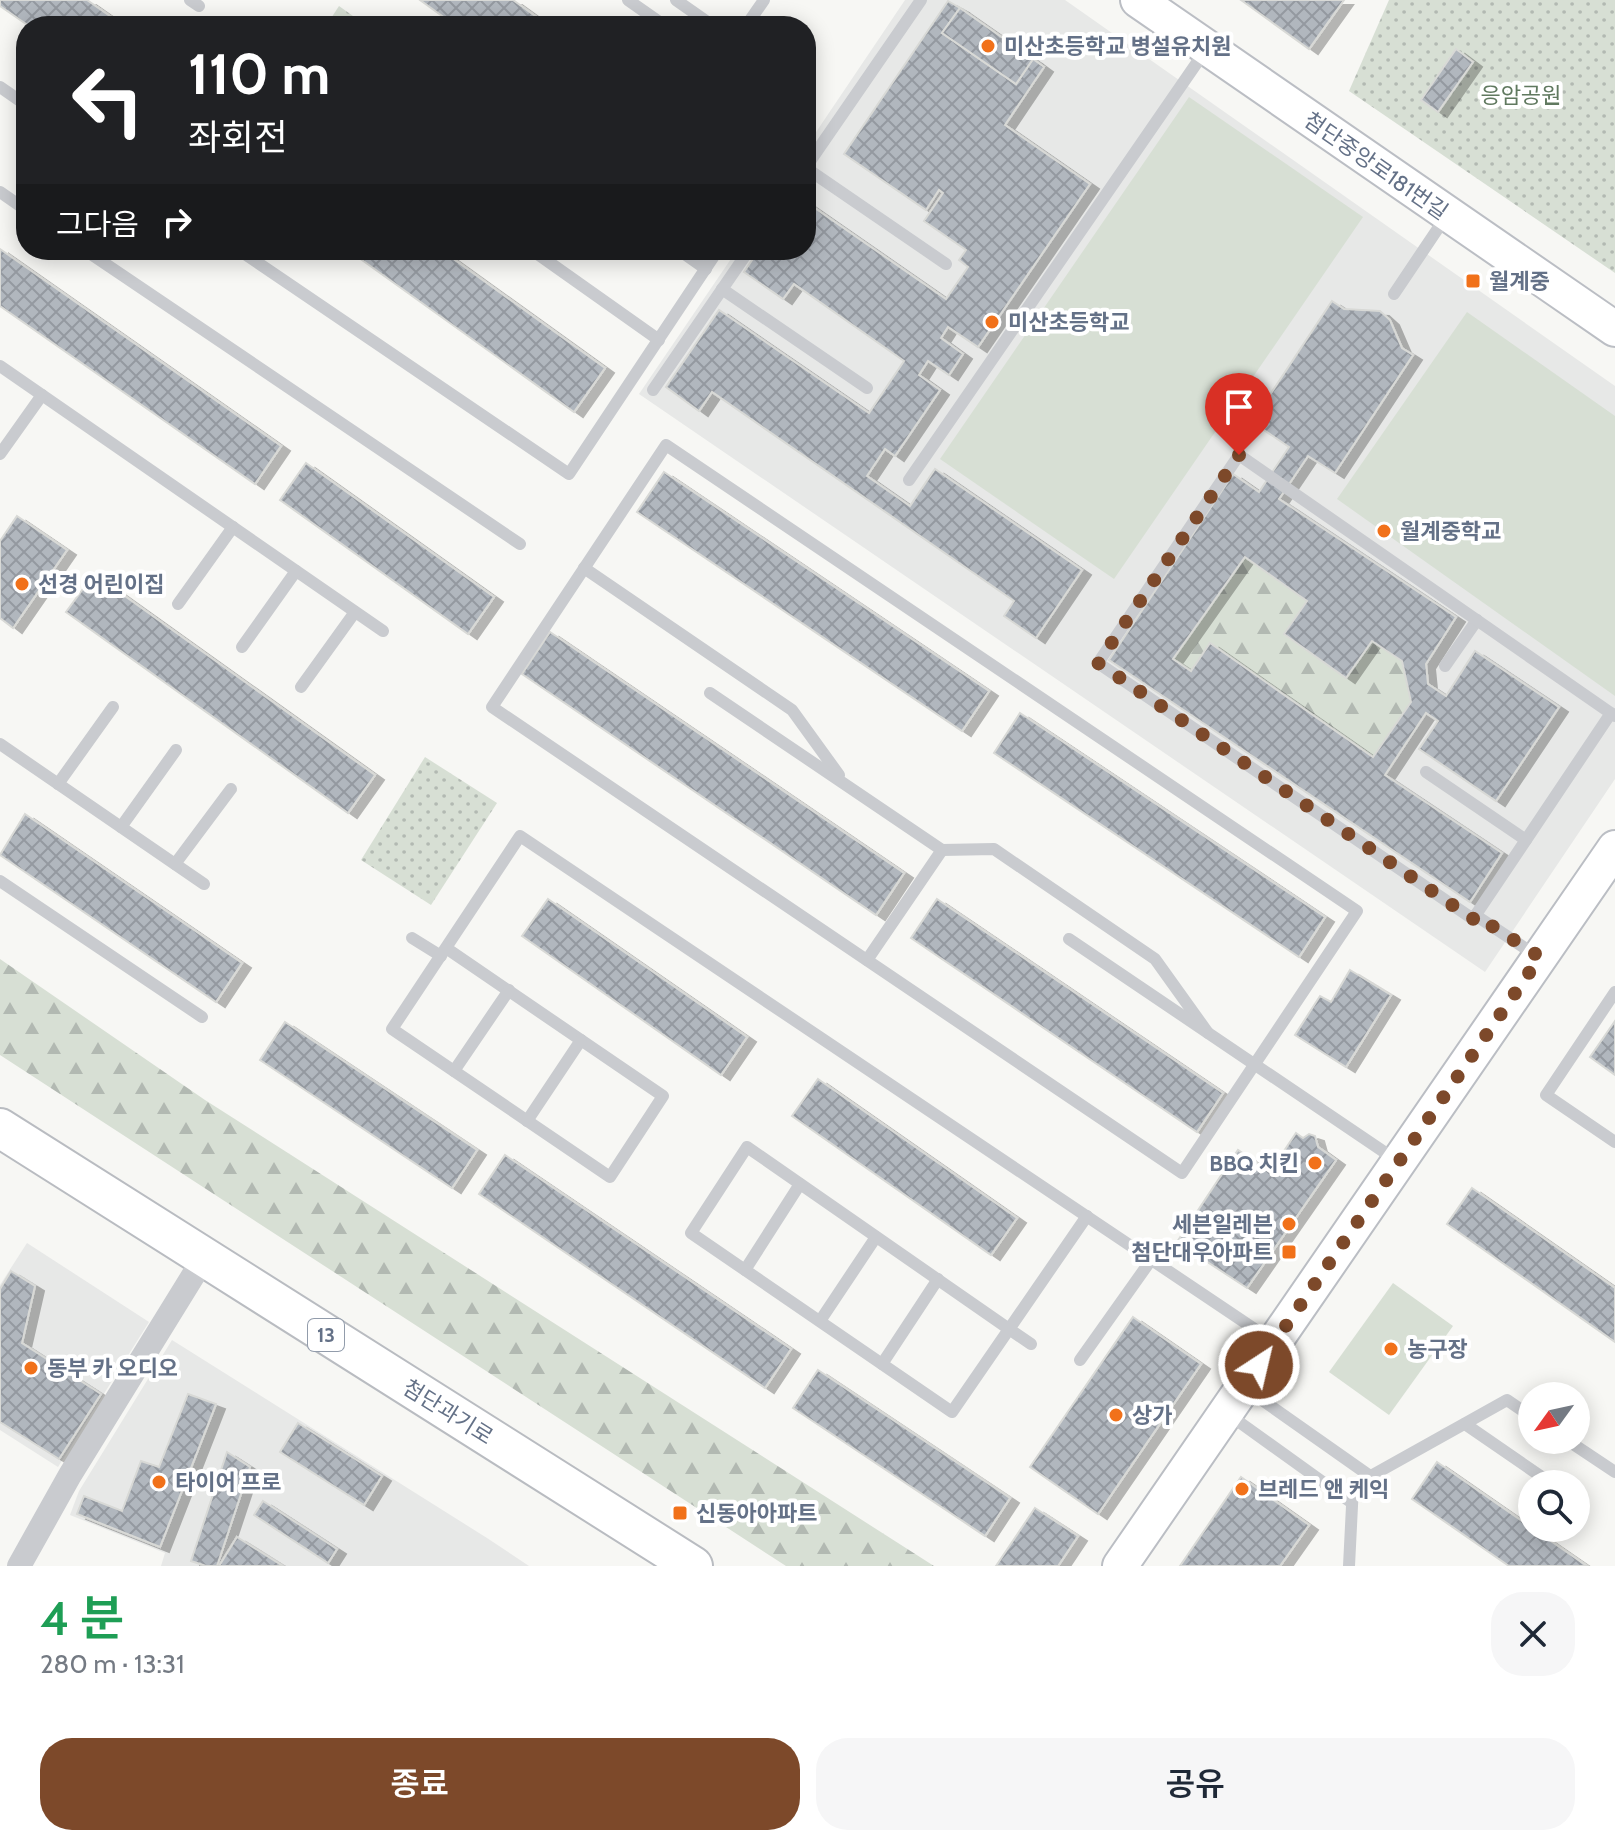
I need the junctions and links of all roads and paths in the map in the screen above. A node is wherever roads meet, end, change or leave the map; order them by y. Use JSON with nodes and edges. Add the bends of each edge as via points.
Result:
{"nodes":[{"id":1,"x":628,"y":0,"type":"edge"},
{"id":2,"x":676,"y":0,"type":"edge"},
{"id":3,"x":921,"y":0,"type":"edge"},
{"id":4,"x":1138,"y":0,"type":"edge"},
{"id":5,"x":651,"y":16,"type":"edge"},
{"id":6,"x":699,"y":16,"type":"edge"},
{"id":7,"x":1207,"y":48,"type":"junction"},
{"id":8,"x":816,"y":153,"type":"edge"},
{"id":9,"x":816,"y":175,"type":"edge"},
{"id":10,"x":1447,"y":215,"type":"junction"},
{"id":11,"x":100,"y":260,"type":"edge"},
{"id":12,"x":254,"y":260,"type":"edge"},
{"id":13,"x":546,"y":260,"type":"edge"},
{"id":14,"x":693,"y":260,"type":"edge"},
{"id":15,"x":712,"y":260,"type":"edge"},
{"id":16,"x":742,"y":260,"type":"edge"},
{"id":17,"x":946,"y":264,"type":"dead end"},
{"id":18,"x":706,"y":269,"type":"junction"},
{"id":19,"x":722,"y":289,"type":"junction"},
{"id":20,"x":1394,"y":294,"type":"dead end"},
{"id":21,"x":1615,"y":329,"type":"edge"},
{"id":22,"x":659,"y":340,"type":"junction"},
{"id":23,"x":0,"y":366,"type":"edge"},
{"id":24,"x":867,"y":388,"type":"dead end"},
{"id":25,"x":653,"y":390,"type":"dead end"},
{"id":26,"x":42,"y":395,"type":"junction"},
{"id":27,"x":0,"y":454,"type":"edge"},
{"id":28,"x":909,"y":480,"type":"dead end"},
{"id":29,"x":233,"y":527,"type":"junction"},
{"id":30,"x":520,"y":544,"type":"dead end"},
{"id":31,"x":584,"y":568,"type":"junction"},
{"id":32,"x":296,"y":571,"type":"junction"},
{"id":33,"x":178,"y":604,"type":"dead end"},
{"id":34,"x":355,"y":612,"type":"junction"},
{"id":35,"x":1477,"y":620,"type":"junction"},
{"id":36,"x":383,"y":631,"type":"dead end"},
{"id":37,"x":242,"y":647,"type":"dead end"},
{"id":38,"x":1445,"y":666,"type":"dead end"},
{"id":39,"x":301,"y":687,"type":"dead end"},
{"id":40,"x":710,"y":693,"type":"dead end"},
{"id":41,"x":113,"y":707,"type":"dead end"},
{"id":42,"x":1613,"y":715,"type":"edge"},
{"id":43,"x":0,"y":744,"type":"edge"},
{"id":44,"x":176,"y":750,"type":"dead end"},
{"id":45,"x":1426,"y":772,"type":"dead end"},
{"id":46,"x":58,"y":784,"type":"junction"},
{"id":47,"x":845,"y":784,"type":"junction"},
{"id":48,"x":231,"y":789,"type":"dead end"},
{"id":49,"x":121,"y":827,"type":"junction"},
{"id":50,"x":1526,"y":840,"type":"junction"},
{"id":51,"x":1615,"y":848,"type":"edge"},
{"id":52,"x":942,"y":850,"type":"junction"},
{"id":53,"x":175,"y":864,"type":"junction"},
{"id":54,"x":0,"y":881,"type":"edge"},
{"id":55,"x":204,"y":884,"type":"dead end"},
{"id":56,"x":1475,"y":915,"type":"junction"},
{"id":57,"x":412,"y":938,"type":"dead end"},
{"id":58,"x":1069,"y":939,"type":"dead end"},
{"id":59,"x":443,"y":952,"type":"junction"},
{"id":60,"x":1540,"y":957,"type":"junction"},
{"id":61,"x":867,"y":960,"type":"junction"},
{"id":62,"x":509,"y":990,"type":"junction"},
{"id":63,"x":1615,"y":992,"type":"edge"},
{"id":64,"x":202,"y":1017,"type":"dead end"},
{"id":65,"x":1208,"y":1033,"type":"junction"},
{"id":66,"x":581,"y":1040,"type":"junction"},
{"id":67,"x":1257,"y":1066,"type":"junction"},
{"id":68,"x":454,"y":1071,"type":"junction"},
{"id":69,"x":527,"y":1121,"type":"junction"},
{"id":70,"x":0,"y":1128,"type":"edge"},
{"id":71,"x":1615,"y":1142,"type":"edge"},
{"id":72,"x":1399,"y":1162,"type":"junction"},
{"id":73,"x":800,"y":1184,"type":"junction"},
{"id":74,"x":1087,"y":1216,"type":"junction"},
{"id":75,"x":876,"y":1237,"type":"junction"},
{"id":76,"x":204,"y":1258,"type":"junction"},
{"id":77,"x":1151,"y":1260,"type":"junction"},
{"id":78,"x":745,"y":1270,"type":"junction"},
{"id":79,"x":938,"y":1279,"type":"junction"},
{"id":80,"x":820,"y":1321,"type":"junction"},
{"id":81,"x":1009,"y":1329,"type":"junction"},
{"id":82,"x":1274,"y":1342,"type":"junction"},
{"id":83,"x":1031,"y":1344,"type":"dead end"},
{"id":84,"x":1080,"y":1360,"type":"dead end"},
{"id":85,"x":882,"y":1364,"type":"junction"},
{"id":86,"x":1234,"y":1400,"type":"junction"},
{"id":87,"x":1518,"y":1407,"type":"edge"},
{"id":88,"x":1465,"y":1424,"type":"junction"},
{"id":89,"x":1588,"y":1454,"type":"edge"},
{"id":90,"x":1532,"y":1470,"type":"edge"},
{"id":91,"x":1615,"y":1472,"type":"edge"},
{"id":92,"x":1370,"y":1476,"type":"junction"},
{"id":93,"x":1352,"y":1503,"type":"junction"},
{"id":94,"x":19,"y":1566,"type":"edge"},
{"id":95,"x":693,"y":1566,"type":"edge"},
{"id":96,"x":1120,"y":1566,"type":"edge"},
{"id":97,"x":1349,"y":1566,"type":"edge"}],
"edges":[{"from":1,"to":5,"type":"lane"},
{"from":2,"to":6,"type":"lane"},
{"from":3,"to":8,"type":"lane"},
{"from":4,"to":7,"type":"street","name":"첨단중앙로181번길"},
{"from":7,"to":10,"type":"street","name":"첨단중앙로181번길"},
{"from":7,"to":28,"type":"lane"},
{"from":9,"to":17,"type":"lane"},
{"from":10,"to":20,"type":"lane"},
{"from":10,"to":21,"type":"street","name":"첨단중앙로181번길"},
{"from":11,"to":30,"type":"lane"},
{"from":12,"to":22,"type":"lane","via":[[569,474]]},
{"from":13,"to":22,"type":"lane"},
{"from":14,"to":18,"type":"lane"},
{"from":15,"to":18,"type":"lane"},
{"from":16,"to":19,"type":"lane"},
{"from":18,"to":22,"type":"lane"},
{"from":19,"to":24,"type":"lane"},
{"from":19,"to":25,"type":"lane"},
{"from":23,"to":26,"type":"lane"},
{"from":26,"to":27,"type":"lane"},
{"from":26,"to":29,"type":"lane"},
{"from":29,"to":32,"type":"lane"},
{"from":29,"to":33,"type":"lane"},
{"from":31,"to":47,"type":"lane","via":[[792,710]]},
{"from":31,"to":61,"type":"lane","via":[[492,707]]},
{"from":31,"to":67,"type":"lane","via":[[666,445],[1357,911]]},
{"from":32,"to":34,"type":"lane"},
{"from":32,"to":37,"type":"lane"},
{"from":34,"to":36,"type":"lane"},
{"from":34,"to":39,"type":"lane"},
{"from":35,"to":38,"type":"lane"},
{"from":35,"to":42,"type":"lane"},
{"from":35,"to":56,"type":"lane","via":[[1239,455],[1098,663],[1473,919]]},
{"from":40,"to":47,"type":"lane"},
{"from":41,"to":46,"type":"lane"},
{"from":42,"to":50,"type":"lane"},
{"from":43,"to":46,"type":"lane"},
{"from":44,"to":49,"type":"lane"},
{"from":45,"to":50,"type":"lane"},
{"from":46,"to":49,"type":"lane"},
{"from":47,"to":52,"type":"lane"},
{"from":48,"to":53,"type":"lane"},
{"from":49,"to":53,"type":"lane"},
{"from":50,"to":56,"type":"lane"},
{"from":51,"to":60,"type":"street"},
{"from":52,"to":61,"type":"lane"},
{"from":52,"to":65,"type":"lane","via":[[994,849],[1155,959]]},
{"from":53,"to":55,"type":"lane"},
{"from":54,"to":64,"type":"lane"},
{"from":56,"to":60,"type":"lane"},
{"from":57,"to":59,"type":"lane"},
{"from":58,"to":65,"type":"lane"},
{"from":59,"to":62,"type":"lane"},
{"from":59,"to":68,"type":"lane","via":[[392,1029]]},
{"from":59,"to":74,"type":"lane","via":[[520,836]]},
{"from":60,"to":72,"type":"street"},
{"from":61,"to":67,"type":"lane","via":[[1182,1173]]},
{"from":62,"to":66,"type":"lane"},
{"from":62,"to":68,"type":"lane"},
{"from":63,"to":71,"type":"lane","via":[[1546,1095]]},
{"from":65,"to":67,"type":"lane"},
{"from":66,"to":69,"type":"lane"},
{"from":66,"to":69,"type":"lane","via":[[663,1096],[610,1177]]},
{"from":67,"to":72,"type":"lane"},
{"from":68,"to":69,"type":"lane"},
{"from":70,"to":76,"type":"main road","name":"첨단과기로","number":"13"},
{"from":72,"to":82,"type":"street"},
{"from":73,"to":75,"type":"lane"},
{"from":73,"to":78,"type":"lane"},
{"from":73,"to":78,"type":"lane","via":[[747,1147],[691,1233]]},
{"from":74,"to":77,"type":"lane"},
{"from":74,"to":81,"type":"lane"},
{"from":75,"to":79,"type":"lane"},
{"from":75,"to":80,"type":"lane"},
{"from":76,"to":94,"type":"street"},
{"from":76,"to":95,"type":"main road","name":"첨단과기로","number":"13"},
{"from":77,"to":82,"type":"lane"},
{"from":77,"to":84,"type":"lane"},
{"from":78,"to":80,"type":"lane"},
{"from":79,"to":81,"type":"lane"},
{"from":79,"to":85,"type":"lane"},
{"from":80,"to":85,"type":"lane"},
{"from":81,"to":83,"type":"lane"},
{"from":81,"to":85,"type":"lane","via":[[952,1412]]},
{"from":82,"to":86,"type":"street"},
{"from":86,"to":92,"type":"lane"},
{"from":86,"to":93,"type":"lane"},
{"from":86,"to":96,"type":"street"},
{"from":87,"to":88,"type":"lane","via":[[1507,1400]]},
{"from":88,"to":90,"type":"lane"},
{"from":88,"to":92,"type":"lane"},
{"from":89,"to":91,"type":"lane"},
{"from":92,"to":93,"type":"lane","via":[[1353,1486]]},
{"from":93,"to":97,"type":"lane"}]}
